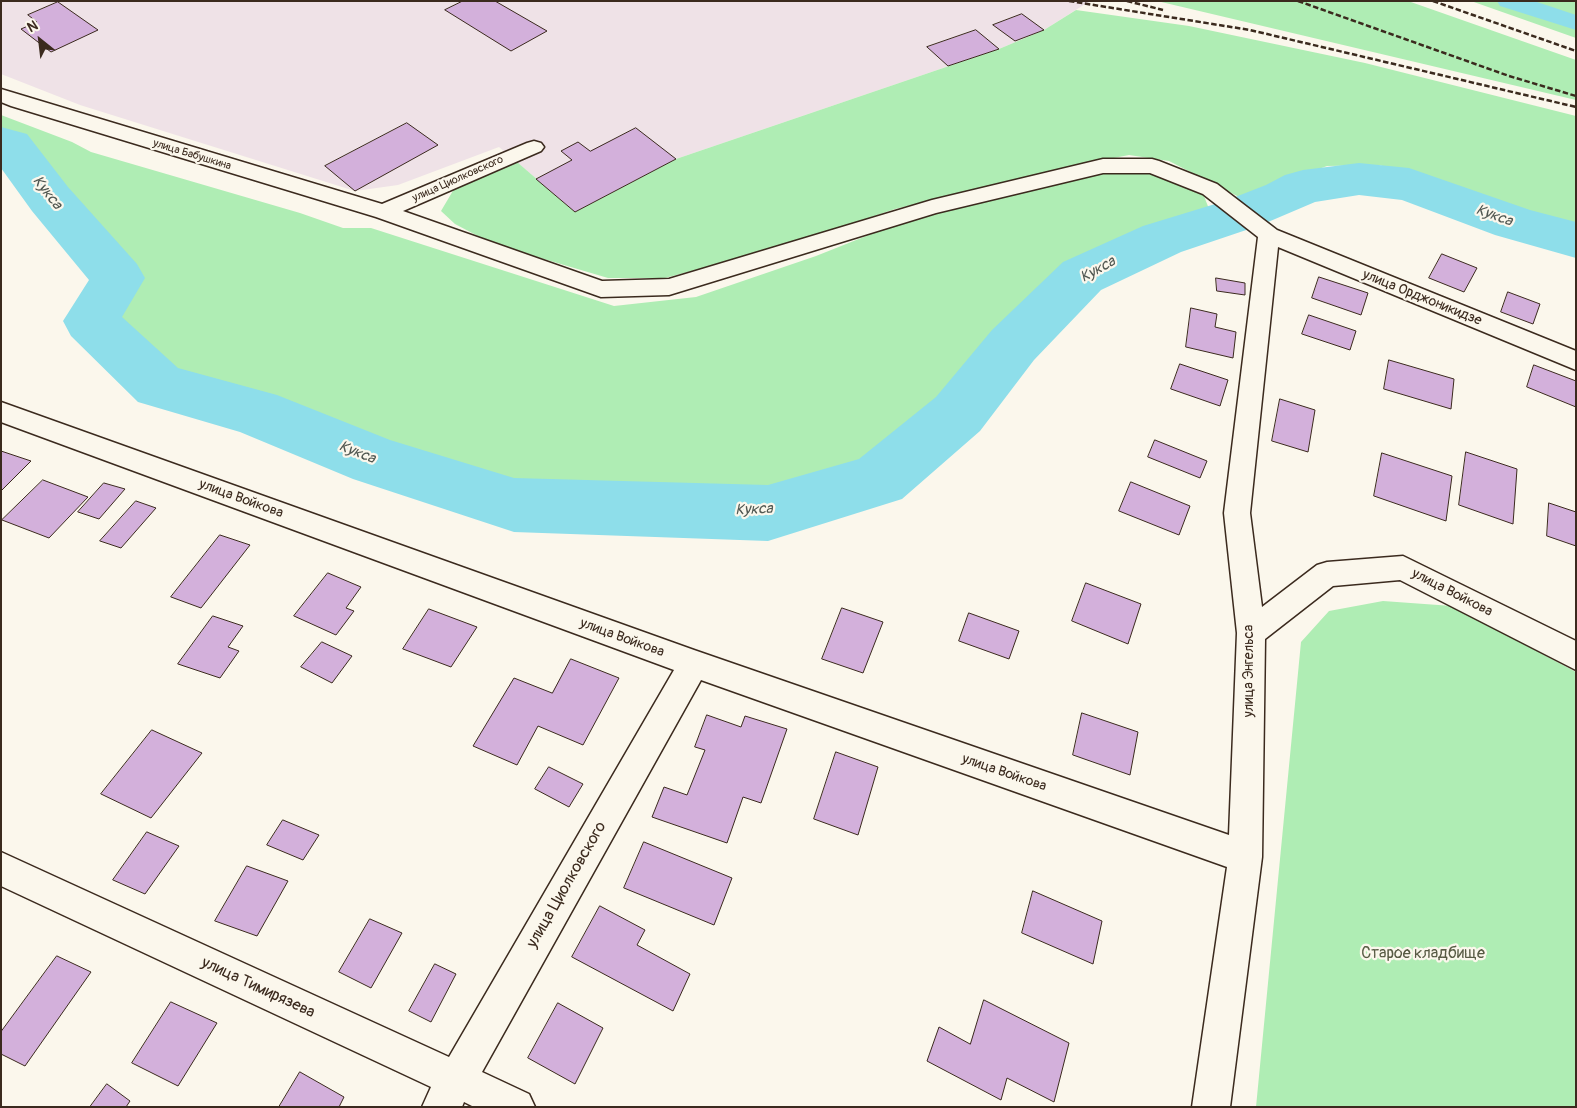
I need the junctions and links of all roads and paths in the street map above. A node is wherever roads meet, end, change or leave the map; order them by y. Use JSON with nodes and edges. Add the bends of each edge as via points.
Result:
{"nodes":[{"id":1,"x":1,"y":95,"type":"edge"},
{"id":2,"x":534,"y":147,"type":"dead end"},
{"id":3,"x":384,"y":212,"type":"junction"},
{"id":4,"x":1269,"y":235,"type":"junction"},
{"id":5,"x":1576,"y":361,"type":"edge"},
{"id":6,"x":1,"y":412,"type":"edge"},
{"id":7,"x":1251,"y":633,"type":"junction"},
{"id":8,"x":1576,"y":656,"type":"edge"},
{"id":9,"x":694,"y":664,"type":"junction"},
{"id":10,"x":1245,"y":857,"type":"junction"},
{"id":11,"x":1,"y":869,"type":"edge"},
{"id":12,"x":448,"y":1093,"type":"edge"},
{"id":13,"x":516,"y":1107,"type":"edge"},
{"id":14,"x":1211,"y":1107,"type":"edge"}],
"edges":[{"from":1,"to":3,"type":"street","name":"улица Бабушкина"},
{"from":2,"to":3,"type":"street","name":"улица Циолковского"},
{"from":3,"to":4,"type":"street","name":"улица Бабушкина","via":[[601,289],[669,287],[932,207],[1103,166],[1152,166],[1210,189]]},
{"from":4,"to":5,"type":"street","name":"улица Орджоникидзе"},
{"from":4,"to":7,"type":"street","name":"улица Энгельса","via":[[1237,513]]},
{"from":6,"to":9,"type":"street","name":"улица Войкова"},
{"from":7,"to":8,"type":"street","name":"улица Войкова","via":[[1327,574],[1403,568]]},
{"from":7,"to":10,"type":"street","name":"улица Энгельса"},
{"from":9,"to":10,"type":"street","name":"улица Войкова"},
{"from":9,"to":12,"type":"street","name":"улица Циолковского"},
{"from":10,"to":14,"type":"street","name":"улица Энгельса"},
{"from":11,"to":12,"type":"street","name":"улица Тимирязева"},
{"from":12,"to":13,"type":"street","name":"улица Тимирязева"}]}
